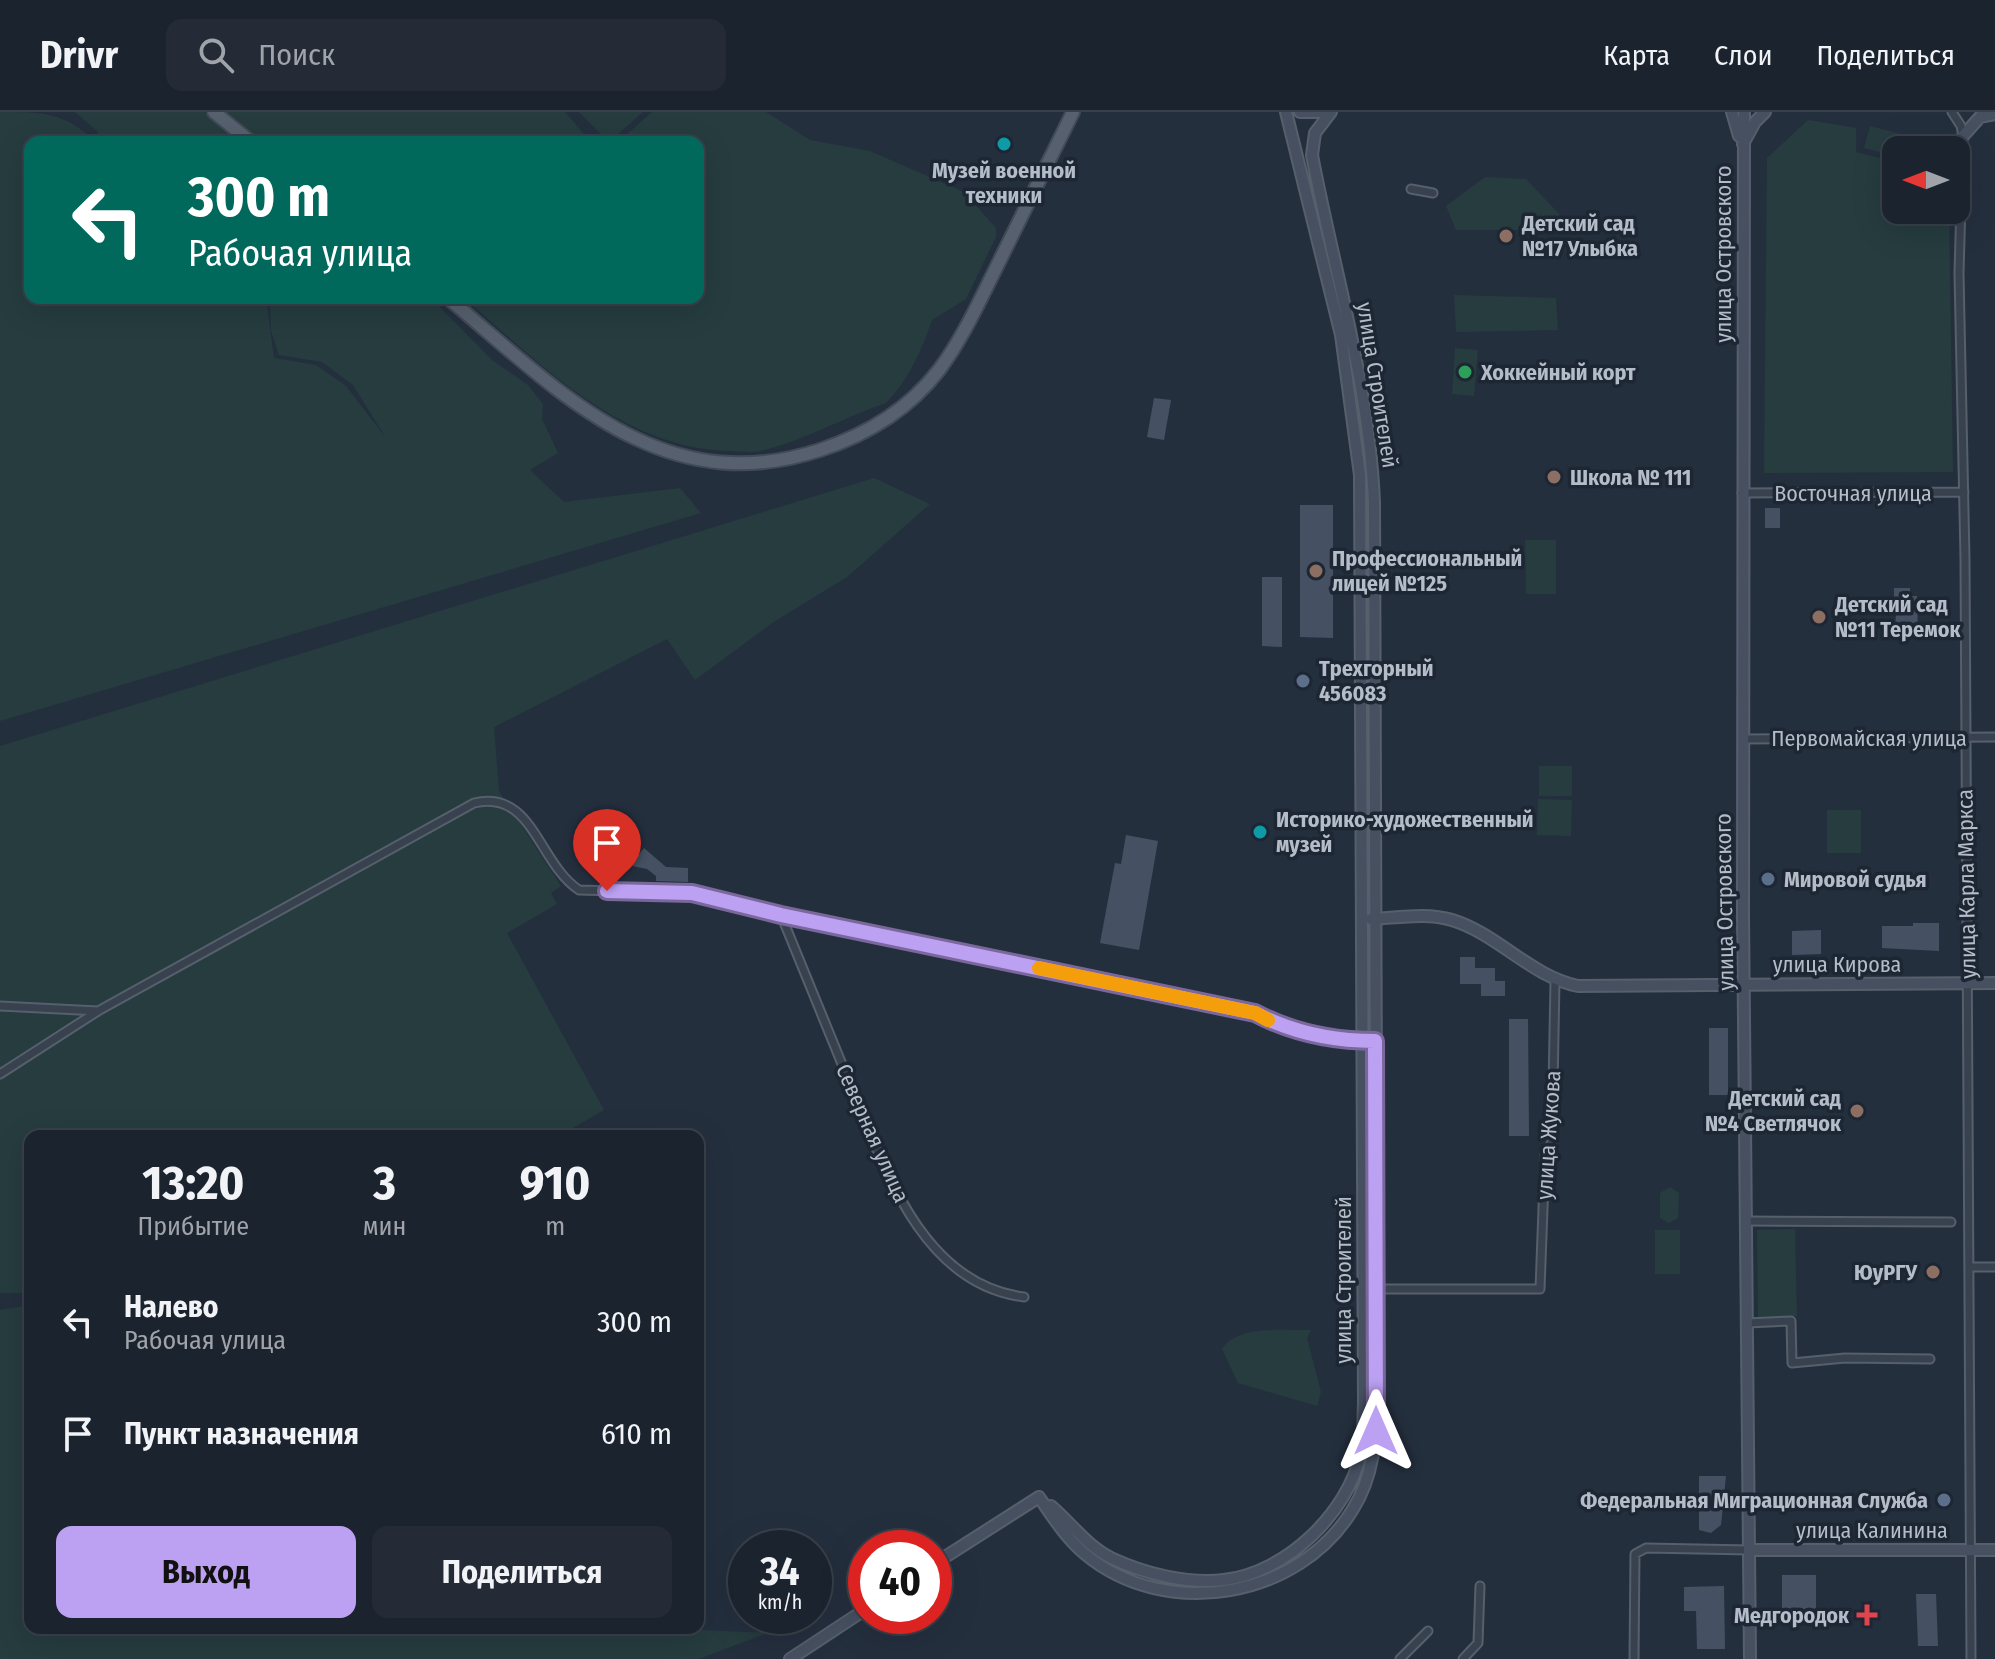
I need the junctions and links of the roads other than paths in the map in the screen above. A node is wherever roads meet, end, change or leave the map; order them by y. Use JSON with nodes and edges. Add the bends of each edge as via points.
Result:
{"nodes":[{"id":1,"x":214,"y":112,"type":"edge"},
{"id":2,"x":1073,"y":112,"type":"edge"},
{"id":3,"x":1286,"y":112,"type":"edge"},
{"id":4,"x":1300,"y":112,"type":"edge"},
{"id":5,"x":1330,"y":112,"type":"edge"},
{"id":6,"x":1732,"y":112,"type":"edge"},
{"id":7,"x":1744,"y":112,"type":"edge"},
{"id":8,"x":1765,"y":112,"type":"edge"},
{"id":9,"x":1952,"y":112,"type":"edge"},
{"id":10,"x":1982,"y":112,"type":"edge"},
{"id":11,"x":1995,"y":114,"type":"edge"},
{"id":12,"x":244,"y":136,"type":"edge"},
{"id":13,"x":1963,"y":136,"type":"joint"},
{"id":14,"x":1742,"y":145,"type":"junction"},
{"id":15,"x":1411,"y":189,"type":"dead end"},
{"id":16,"x":1433,"y":193,"type":"dead end"},
{"id":17,"x":1960,"y":224,"type":"edge"},
{"id":18,"x":455,"y":304,"type":"edge"},
{"id":19,"x":1964,"y":492,"type":"junction"},
{"id":20,"x":1742,"y":493,"type":"junction"},
{"id":21,"x":1965,"y":737,"type":"junction"},
{"id":22,"x":1995,"y":737,"type":"edge"},
{"id":23,"x":1744,"y":739,"type":"junction"},
{"id":24,"x":781,"y":915,"type":"junction"},
{"id":25,"x":1361,"y":918,"type":"junction"},
{"id":26,"x":1374,"y":919,"type":"junction"},
{"id":27,"x":1555,"y":981,"type":"junction"},
{"id":28,"x":1967,"y":983,"type":"junction"},
{"id":29,"x":1995,"y":983,"type":"edge"},
{"id":30,"x":1745,"y":984,"type":"junction"},
{"id":31,"x":0,"y":1006,"type":"edge"},
{"id":32,"x":98,"y":1011,"type":"junction"},
{"id":33,"x":1361,"y":1041,"type":"junction"},
{"id":34,"x":1375,"y":1041,"type":"junction"},
{"id":35,"x":0,"y":1074,"type":"edge"},
{"id":36,"x":1749,"y":1221,"type":"junction"},
{"id":37,"x":1951,"y":1222,"type":"dead end"},
{"id":38,"x":1969,"y":1267,"type":"junction"},
{"id":39,"x":1995,"y":1267,"type":"edge"},
{"id":40,"x":1376,"y":1288,"type":"junction"},
{"id":41,"x":1363,"y":1289,"type":"junction"},
{"id":42,"x":1024,"y":1297,"type":"dead end"},
{"id":43,"x":1747,"y":1323,"type":"junction"},
{"id":44,"x":1930,"y":1359,"type":"dead end"},
{"id":45,"x":1039,"y":1497,"type":"junction"},
{"id":46,"x":1750,"y":1550,"type":"junction"},
{"id":47,"x":1969,"y":1550,"type":"junction"},
{"id":48,"x":1995,"y":1550,"type":"edge"},
{"id":49,"x":952,"y":1553,"type":"edge"},
{"id":50,"x":1188,"y":1580,"type":"junction"},
{"id":51,"x":1480,"y":1586,"type":"dead end"},
{"id":52,"x":1185,"y":1593,"type":"junction"},
{"id":53,"x":848,"y":1621,"type":"edge"},
{"id":54,"x":1428,"y":1631,"type":"dead end"},
{"id":55,"x":790,"y":1659,"type":"edge"},
{"id":56,"x":1400,"y":1659,"type":"edge"},
{"id":57,"x":1463,"y":1659,"type":"edge"},
{"id":58,"x":1634,"y":1659,"type":"edge"},
{"id":59,"x":1750,"y":1659,"type":"edge"},
{"id":60,"x":1971,"y":1659,"type":"edge"}],
"edges":[{"from":1,"to":12,"type":"main road"},
{"from":2,"to":18,"type":"main road","via":[[974,312],[933,378],[874,426],[798,457],[765,464],[716,463],[678,456],[628,437],[555,388]]},
{"from":3,"to":25,"type":"street","name":"улица Строителей","via":[[1341,335],[1358,443]]},
{"from":4,"to":5,"type":"street"},
{"from":5,"to":26,"type":"street","name":"улица Строителей","via":[[1315,133],[1312,155],[1353,332],[1373,473]]},
{"from":6,"to":14,"type":"street"},
{"from":7,"to":14,"type":"street"},
{"from":8,"to":14,"type":"street"},
{"from":9,"to":13,"type":"street","name":"улица Карла Маркса"},
{"from":10,"to":11,"type":"street"},
{"from":11,"to":13,"type":"street","via":[[1980,117]]},
{"from":14,"to":20,"type":"street","name":"улица Островского"},
{"from":15,"to":16,"type":"street"},
{"from":17,"to":19,"type":"street","name":"улица Карла Маркса"},
{"from":19,"to":20,"type":"street","name":"Восточная улица"},
{"from":19,"to":21,"type":"street","name":"улица Карла Маркса"},
{"from":20,"to":23,"type":"street","name":"улица Островского"},
{"from":21,"to":22,"type":"street","name":"Первомайская улица"},
{"from":21,"to":23,"type":"street","name":"Первомайская улица"},
{"from":21,"to":28,"type":"street","name":"улица Карла Маркса"},
{"from":23,"to":30,"type":"street","name":"улица Островского"},
{"from":24,"to":32,"type":"street","via":[[692,893],[579,890],[566,881],[516,808],[499,800],[474,803]]},
{"from":24,"to":33,"type":"street","via":[[1132,986],[1255,1013],[1294,1031]]},
{"from":24,"to":42,"type":"street","name":"Северная улица","via":[[896,1194],[954,1268],[1006,1295]]},
{"from":25,"to":26,"type":"street","name":"улица Кирова"},
{"from":25,"to":33,"type":"street","name":"улица Строителей"},
{"from":26,"to":27,"type":"street","name":"улица Кирова","via":[[1450,919]]},
{"from":26,"to":34,"type":"street","name":"улица Строителей"},
{"from":27,"to":30,"type":"street","name":"улица Кирова","via":[[1578,986]]},
{"from":27,"to":40,"type":"street","name":"улица Жукова","via":[[1552,1142],[1545,1155],[1540,1289]]},
{"from":28,"to":29,"type":"street","name":"улица Кирова"},
{"from":28,"to":30,"type":"street","name":"улица Кирова"},
{"from":28,"to":38,"type":"street","name":"улица Карла Маркса"},
{"from":30,"to":36,"type":"street","name":"улица Островского"},
{"from":31,"to":32,"type":"street"},
{"from":32,"to":35,"type":"street"},
{"from":33,"to":34,"type":"street"},
{"from":33,"to":41,"type":"street","name":"улица Строителей"},
{"from":34,"to":40,"type":"street","name":"улица Строителей"},
{"from":36,"to":37,"type":"street"},
{"from":36,"to":43,"type":"street","name":"улица Островского"},
{"from":38,"to":39,"type":"street"},
{"from":38,"to":47,"type":"street","name":"улица Карла Маркса"},
{"from":40,"to":41,"type":"street"},
{"from":40,"to":52,"type":"street","name":"улица Строителей","via":[[1375,1448],[1354,1509],[1316,1552],[1274,1578],[1234,1592]]},
{"from":41,"to":50,"type":"street","name":"улица Строителей","via":[[1363,1434],[1346,1492],[1322,1526],[1278,1560],[1241,1576]]},
{"from":43,"to":44,"type":"street","via":[[1791,1321],[1792,1363],[1858,1357]]},
{"from":43,"to":46,"type":"street","name":"улица Островского"},
{"from":45,"to":49,"type":"street"},
{"from":45,"to":50,"type":"street","name":"улица Строителей","via":[[1111,1558]]},
{"from":45,"to":52,"type":"street","name":"улица Строителей","via":[[1087,1556],[1125,1576]]},
{"from":46,"to":47,"type":"street","name":"улица Калинина"},
{"from":46,"to":58,"type":"street","via":[[1646,1548],[1635,1554]]},
{"from":46,"to":59,"type":"street","name":"улица Островского"},
{"from":47,"to":48,"type":"street","name":"улица Калинина"},
{"from":47,"to":60,"type":"street","name":"улица Карла Маркса"},
{"from":50,"to":52,"type":"street"},
{"from":51,"to":57,"type":"street","via":[[1478,1643]]},
{"from":53,"to":55,"type":"street"},
{"from":54,"to":56,"type":"street"}]}
